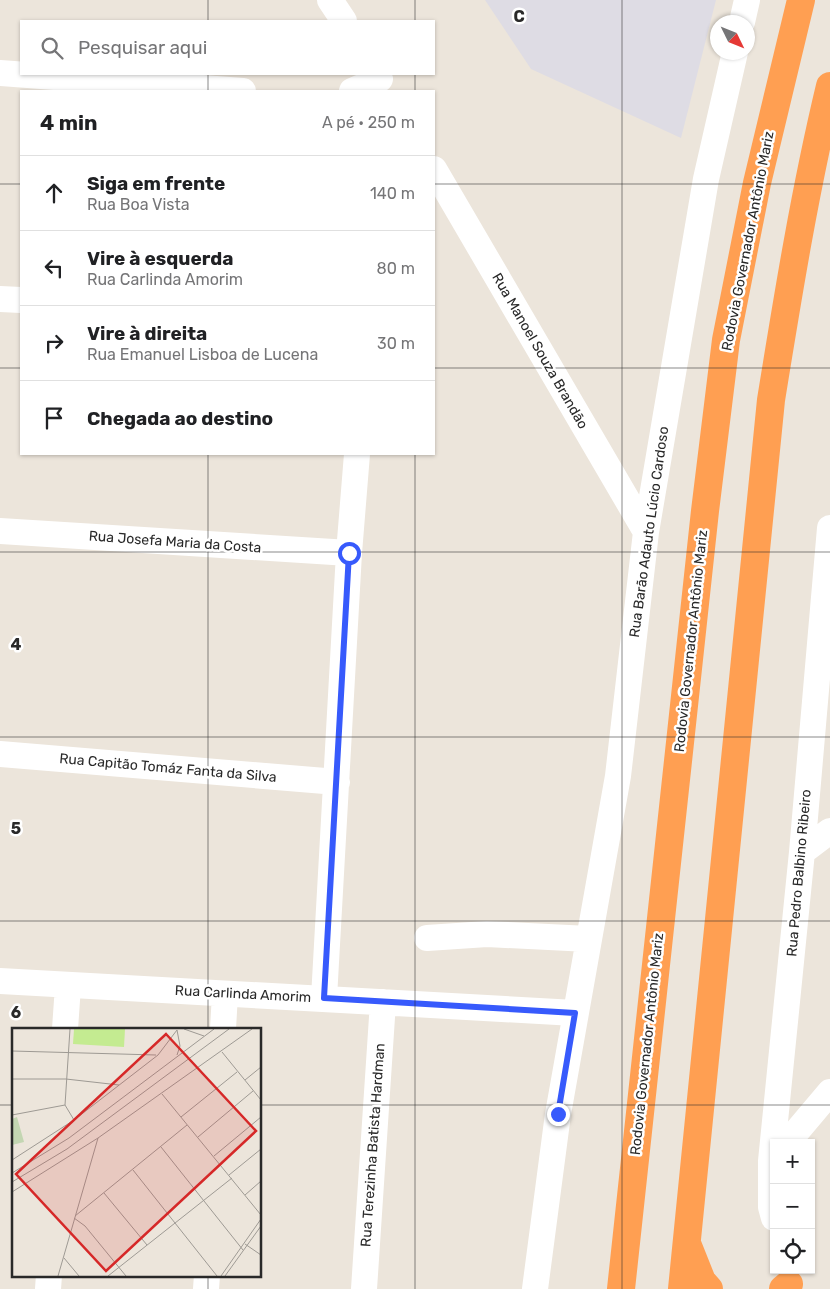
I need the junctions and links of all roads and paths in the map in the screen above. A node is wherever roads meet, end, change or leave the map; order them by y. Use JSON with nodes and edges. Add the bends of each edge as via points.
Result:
{"nodes":[{"id":1,"x":330,"y":0,"type":"edge"},
{"id":2,"x":747,"y":0,"type":"edge"},
{"id":3,"x":801,"y":0,"type":"edge"},
{"id":4,"x":744,"y":15,"type":"edge"},
{"id":5,"x":343,"y":20,"type":"edge"},
{"id":6,"x":733,"y":60,"type":"edge"},
{"id":7,"x":0,"y":73,"type":"edge"},
{"id":8,"x":20,"y":74,"type":"edge"},
{"id":9,"x":27,"y":75,"type":"edge"},
{"id":10,"x":383,"y":85,"type":"edge"},
{"id":11,"x":830,"y":86,"type":"edge"},
{"id":12,"x":230,"y":90,"type":"edge"},
{"id":13,"x":357,"y":90,"type":"edge"},
{"id":14,"x":435,"y":171,"type":"edge"},
{"id":15,"x":0,"y":299,"type":"edge"},
{"id":16,"x":20,"y":300,"type":"edge"},
{"id":17,"x":357,"y":455,"type":"edge"},
{"id":18,"x":830,"y":528,"type":"edge"},
{"id":19,"x":0,"y":532,"type":"edge"},
{"id":20,"x":646,"y":532,"type":"junction"},
{"id":21,"x":349,"y":553,"type":"junction"},
{"id":22,"x":0,"y":754,"type":"edge"},
{"id":23,"x":337,"y":782,"type":"junction"},
{"id":24,"x":830,"y":831,"type":"edge"},
{"id":25,"x":802,"y":852,"type":"junction"},
{"id":26,"x":427,"y":938,"type":"dead end"},
{"id":27,"x":589,"y":939,"type":"junction"},
{"id":28,"x":0,"y":981,"type":"edge"},
{"id":29,"x":68,"y":986,"type":"junction"},
{"id":30,"x":226,"y":994,"type":"junction"},
{"id":31,"x":324,"y":998,"type":"junction"},
{"id":32,"x":383,"y":1002,"type":"junction"},
{"id":33,"x":575,"y":1013,"type":"junction"},
{"id":34,"x":66,"y":1028,"type":"edge"},
{"id":35,"x":223,"y":1028,"type":"edge"},
{"id":36,"x":830,"y":1092,"type":"edge"},
{"id":37,"x":778,"y":1139,"type":"edge"},
{"id":38,"x":790,"y":1139,"type":"edge"},
{"id":39,"x":688,"y":1244,"type":"junction"},
{"id":40,"x":49,"y":1276,"type":"edge"},
{"id":41,"x":207,"y":1276,"type":"edge"},
{"id":42,"x":48,"y":1289,"type":"edge"},
{"id":43,"x":206,"y":1289,"type":"edge"},
{"id":44,"x":364,"y":1289,"type":"edge"},
{"id":45,"x":535,"y":1289,"type":"edge"},
{"id":46,"x":621,"y":1289,"type":"edge"},
{"id":47,"x":682,"y":1289,"type":"edge"},
{"id":48,"x":709,"y":1289,"type":"edge"}],
"edges":[{"from":1,"to":5,"type":"street"},
{"from":2,"to":4,"type":"street"},
{"from":3,"to":46,"type":"highway","name":"Rodovia Governador Antônio Mariz","via":[[757,183],[726,340],[704,510]]},
{"from":6,"to":20,"type":"street","name":"Rua Barão Adauto Lúcio Cardoso","via":[[706,179]]},
{"from":7,"to":8,"type":"street"},
{"from":9,"to":12,"type":"street"},
{"from":10,"to":13,"type":"street"},
{"from":11,"to":39,"type":"highway","via":[[792,266],[771,400]]},
{"from":14,"to":20,"type":"street","name":"Rua Manoel Souza Brandão"},
{"from":15,"to":16,"type":"street"},
{"from":17,"to":21,"type":"street"},
{"from":18,"to":25,"type":"street","name":"Rua Pedro Balbino Ribeiro"},
{"from":19,"to":21,"type":"street","name":"Rua Josefa Maria da Costa"},
{"from":20,"to":27,"type":"street","name":"Rua Barão Adauto Lúcio Cardoso","via":[[618,776]]},
{"from":21,"to":23,"type":"street"},
{"from":22,"to":23,"type":"street","name":"Rua Capitão Tomáz Fanta da Silva"},
{"from":23,"to":31,"type":"street"},
{"from":24,"to":25,"type":"street"},
{"from":25,"to":37,"type":"street","name":"Rua Pedro Balbino Ribeiro"},
{"from":26,"to":27,"type":"street","via":[[487,934]]},
{"from":27,"to":33,"type":"street","name":"Rua Barão Adauto Lúcio Cardoso"},
{"from":28,"to":29,"type":"street","name":"Rua Carlinda Amorim"},
{"from":29,"to":30,"type":"street","name":"Rua Carlinda Amorim"},
{"from":29,"to":34,"type":"street"},
{"from":30,"to":31,"type":"street","name":"Rua Carlinda Amorim"},
{"from":30,"to":35,"type":"street"},
{"from":31,"to":32,"type":"street","name":"Rua Carlinda Amorim"},
{"from":32,"to":33,"type":"street","name":"Rua Carlinda Amorim"},
{"from":32,"to":44,"type":"street","name":"Rua Terezinha Batista Hardman"},
{"from":33,"to":45,"type":"street","name":"Rua Barão Adauto Lúcio Cardoso"},
{"from":36,"to":38,"type":"street"},
{"from":39,"to":47,"type":"highway"},
{"from":39,"to":48,"type":"highway","via":[[702,1281]]},
{"from":40,"to":42,"type":"street"},
{"from":41,"to":43,"type":"street"}]}
